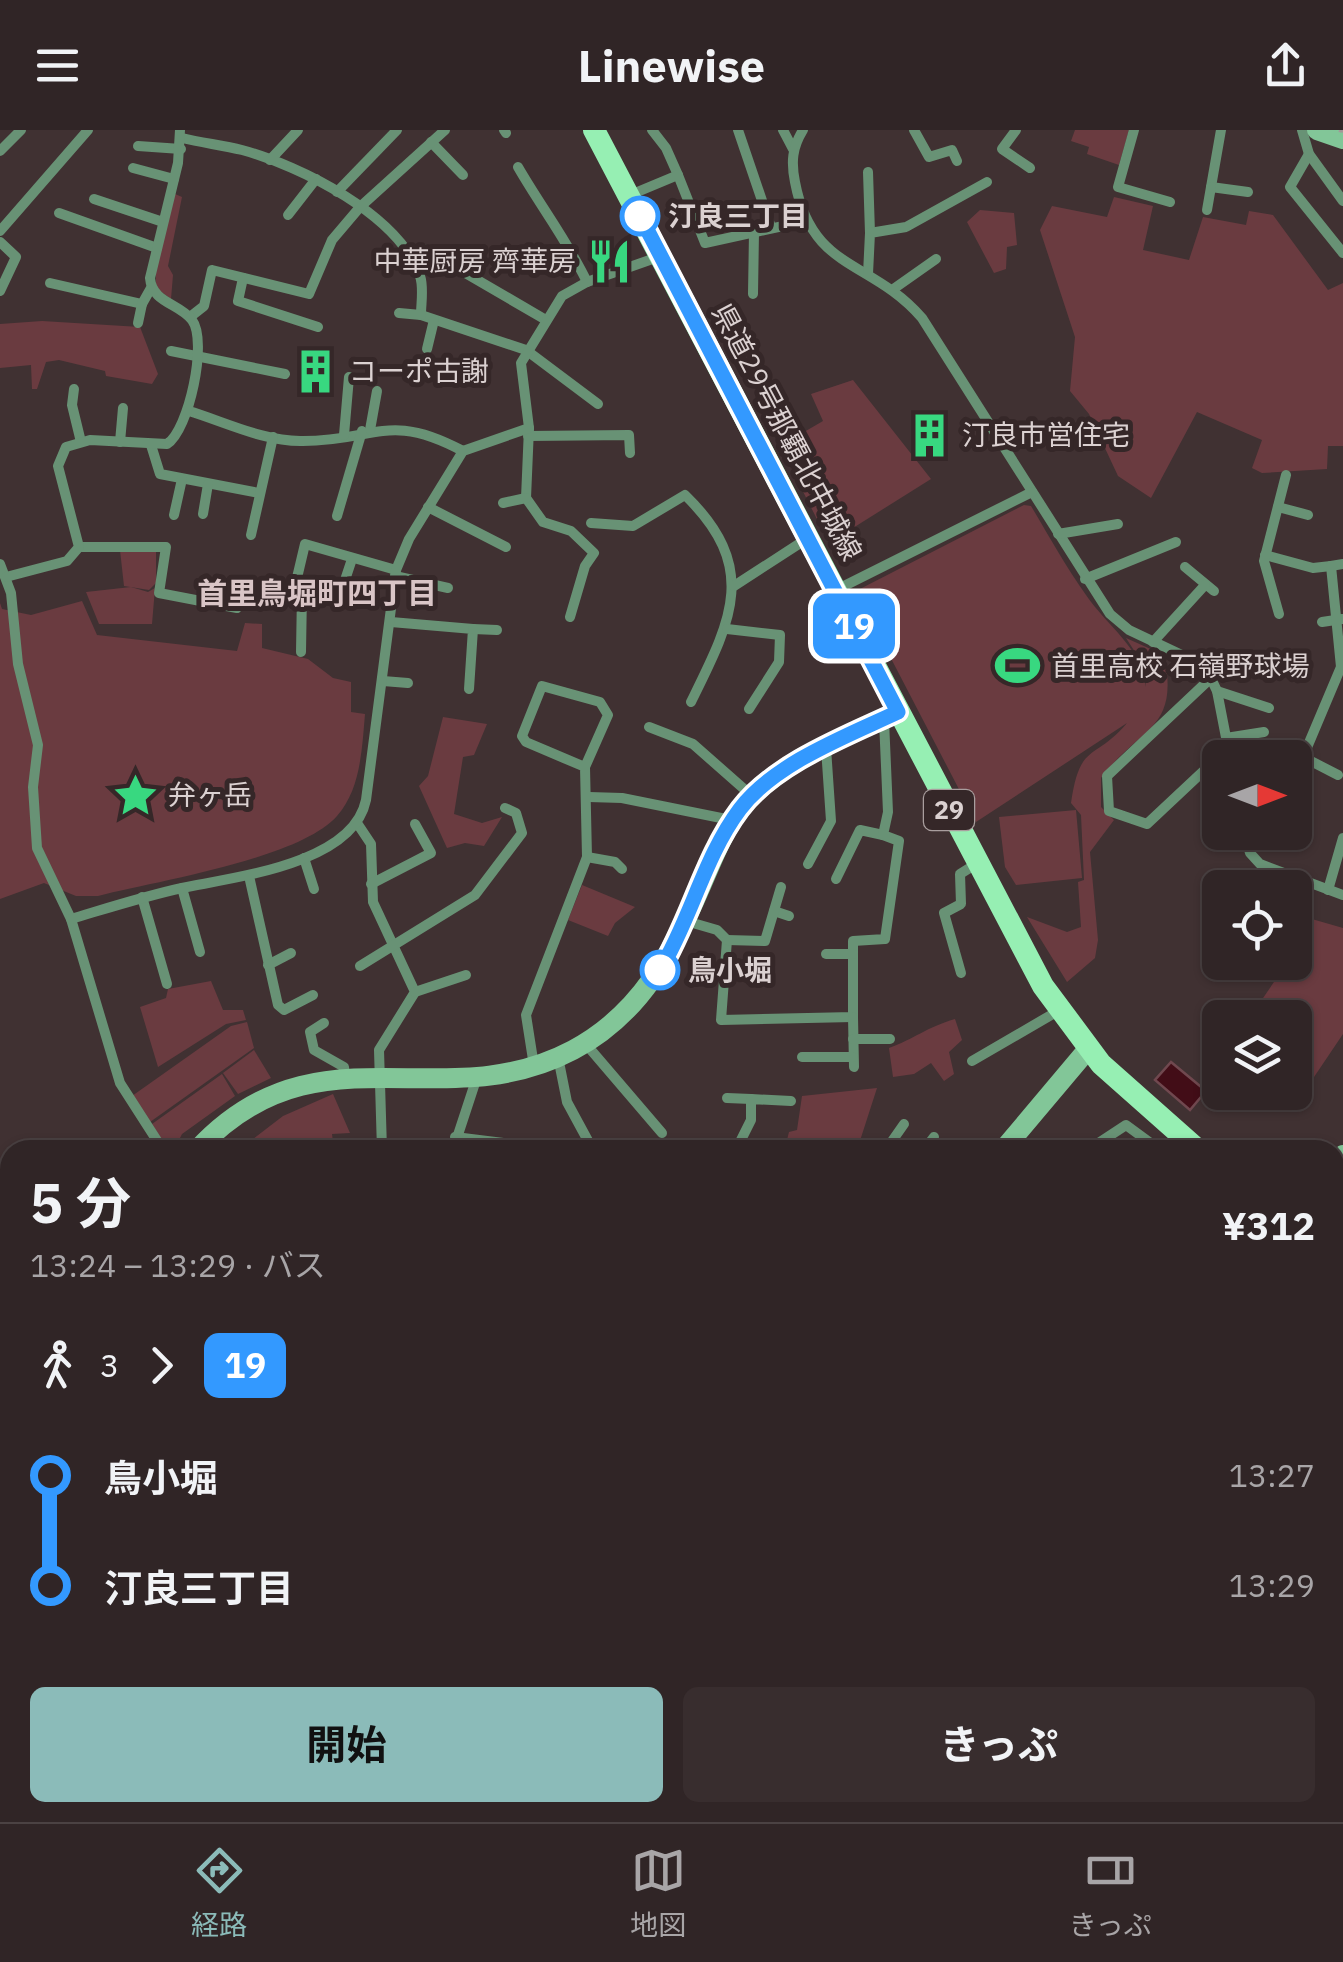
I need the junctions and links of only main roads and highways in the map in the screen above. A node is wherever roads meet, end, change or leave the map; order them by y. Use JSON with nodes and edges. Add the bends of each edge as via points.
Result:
{"nodes":[{"id":1,"x":594,"y":130,"type":"edge"},
{"id":2,"x":1184,"y":1140,"type":"edge"}],
"edges":[{"from":1,"to":2,"type":"main road","name":"県道29号那覇北中城線","number":"29","via":[[836,590],[891,715],[1058,1011],[1088,1049]]}]}
